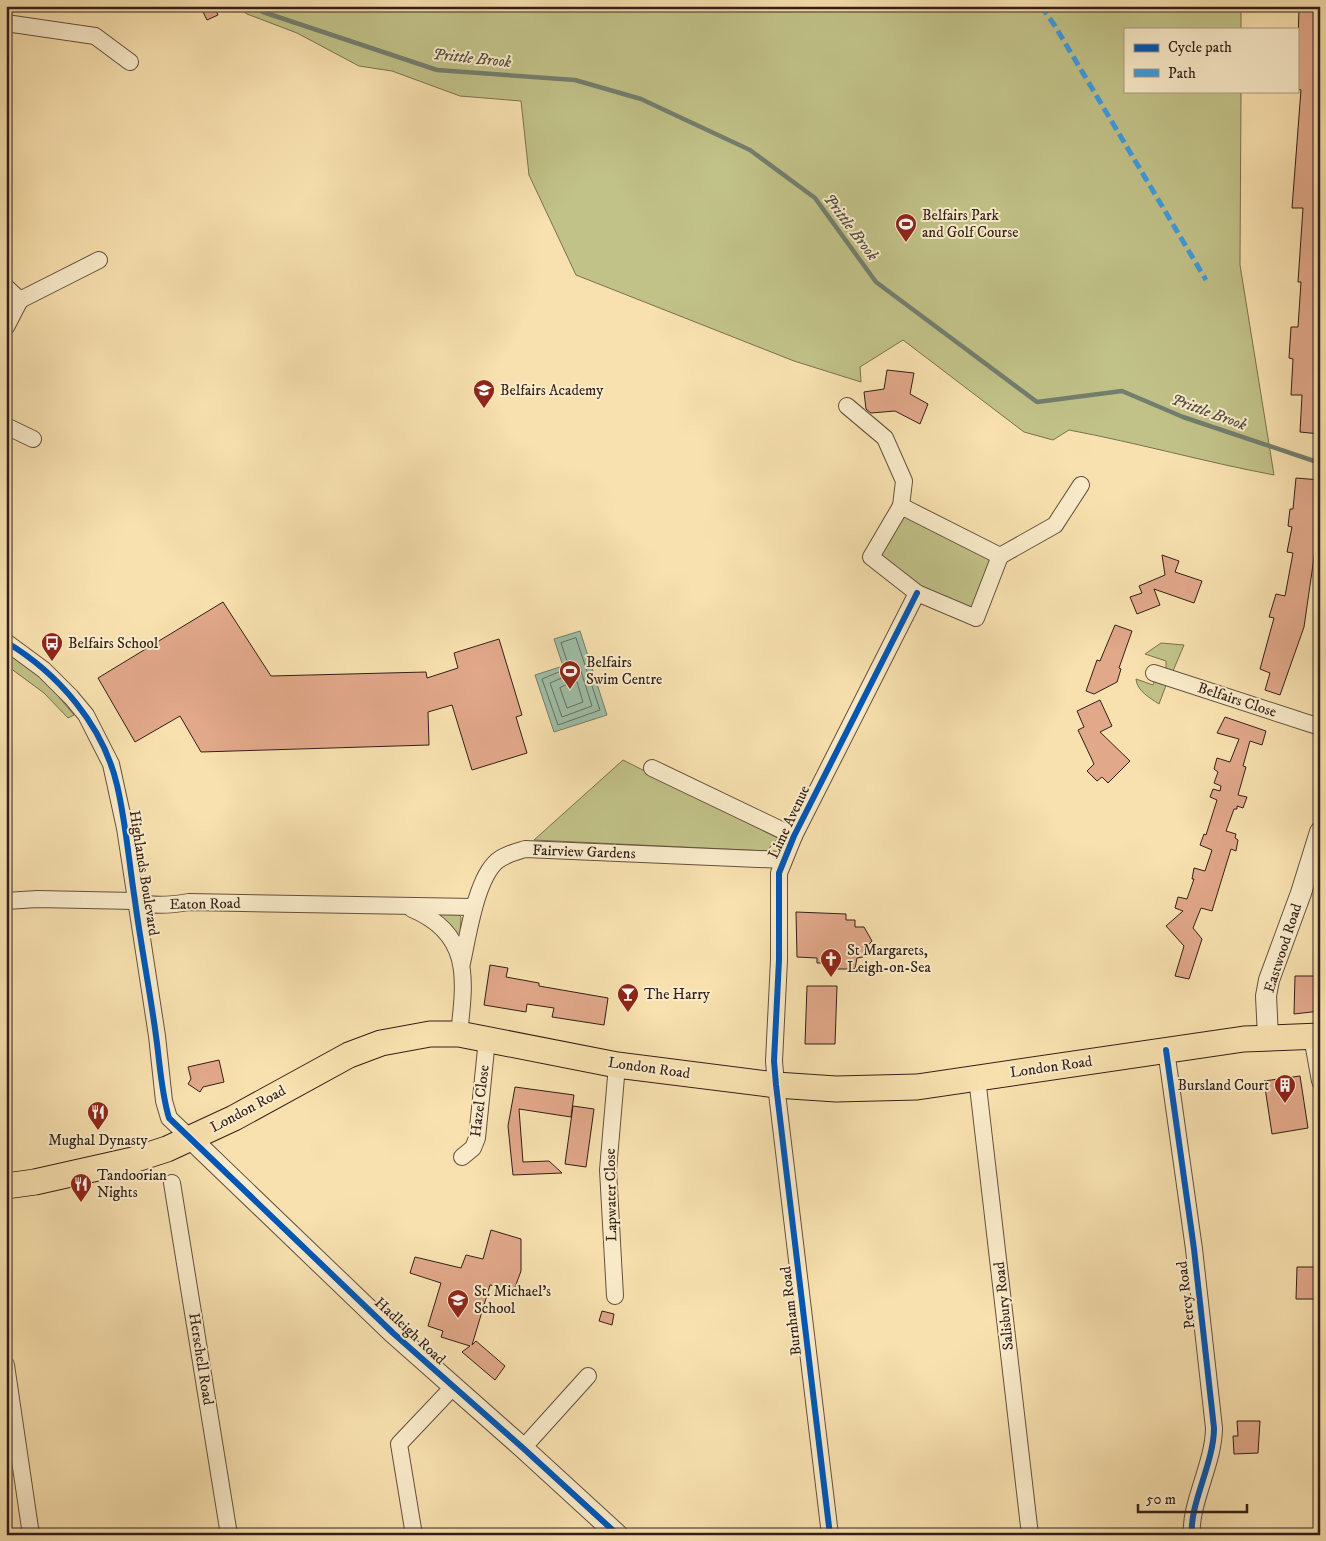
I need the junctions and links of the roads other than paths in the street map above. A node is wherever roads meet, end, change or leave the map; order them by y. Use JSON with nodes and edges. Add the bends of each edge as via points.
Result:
{"nodes":[{"id":1,"x":6,"y":23,"type":"edge"},
{"id":2,"x":130,"y":62,"type":"dead end"},
{"id":3,"x":99,"y":260,"type":"dead end"},
{"id":4,"x":6,"y":287,"type":"edge"},
{"id":5,"x":20,"y":300,"type":"junction"},
{"id":6,"x":6,"y":326,"type":"edge"},
{"id":7,"x":847,"y":406,"type":"dead end"},
{"id":8,"x":6,"y":426,"type":"edge"},
{"id":9,"x":33,"y":439,"type":"dead end"},
{"id":10,"x":1081,"y":486,"type":"dead end"},
{"id":11,"x":902,"y":506,"type":"junction"},
{"id":12,"x":1000,"y":556,"type":"junction"},
{"id":13,"x":917,"y":593,"type":"junction"},
{"id":14,"x":6,"y":642,"type":"edge"},
{"id":15,"x":1154,"y":673,"type":"dead end"},
{"id":16,"x":1320,"y":727,"type":"edge"},
{"id":17,"x":652,"y":768,"type":"dead end"},
{"id":18,"x":1320,"y":832,"type":"edge"},
{"id":19,"x":794,"y":836,"type":"junction"},
{"id":20,"x":782,"y":860,"type":"junction"},
{"id":21,"x":6,"y":901,"type":"edge"},
{"id":22,"x":135,"y":901,"type":"junction"},
{"id":23,"x":405,"y":907,"type":"junction"},
{"id":24,"x":474,"y":907,"type":"junction"},
{"id":25,"x":462,"y":963,"type":"junction"},
{"id":26,"x":459,"y":1034,"type":"junction"},
{"id":27,"x":1268,"y":1037,"type":"junction"},
{"id":28,"x":1316,"y":1037,"type":"edge"},
{"id":29,"x":487,"y":1040,"type":"junction"},
{"id":30,"x":1166,"y":1050,"type":"junction"},
{"id":31,"x":617,"y":1065,"type":"junction"},
{"id":32,"x":977,"y":1078,"type":"junction"},
{"id":33,"x":1320,"y":1081,"type":"edge"},
{"id":34,"x":776,"y":1085,"type":"junction"},
{"id":35,"x":191,"y":1139,"type":"junction"},
{"id":36,"x":462,"y":1157,"type":"dead end"},
{"id":37,"x":172,"y":1182,"type":"dead end"},
{"id":38,"x":6,"y":1186,"type":"edge"},
{"id":39,"x":615,"y":1296,"type":"dead end"},
{"id":40,"x":6,"y":1365,"type":"edge"},
{"id":41,"x":588,"y":1376,"type":"dead end"},
{"id":42,"x":453,"y":1387,"type":"junction"},
{"id":43,"x":523,"y":1448,"type":"junction"},
{"id":44,"x":30,"y":1535,"type":"edge"},
{"id":45,"x":229,"y":1535,"type":"edge"},
{"id":46,"x":414,"y":1535,"type":"edge"},
{"id":47,"x":618,"y":1535,"type":"edge"},
{"id":48,"x":830,"y":1535,"type":"edge"},
{"id":49,"x":1030,"y":1535,"type":"edge"},
{"id":50,"x":1192,"y":1535,"type":"edge"}],
"edges":[{"from":1,"to":2,"type":"street","via":[[95,36]]},
{"from":3,"to":5,"type":"street"},
{"from":4,"to":5,"type":"street"},
{"from":5,"to":6,"type":"street"},
{"from":7,"to":11,"type":"street","via":[[885,438],[904,481]]},
{"from":8,"to":9,"type":"street"},
{"from":10,"to":12,"type":"street","via":[[1055,525]]},
{"from":11,"to":12,"type":"street"},
{"from":11,"to":13,"type":"street","via":[[870,557]]},
{"from":12,"to":13,"type":"street","via":[[976,618]]},
{"from":13,"to":19,"type":"street","name":"Lime Avenue"},
{"from":14,"to":22,"type":"street","name":"Highlands Boulevard","via":[[44,670],[71,696],[86,715],[105,752],[118,793]]},
{"from":15,"to":16,"type":"street","name":"Belfairs Close"},
{"from":17,"to":19,"type":"street"},
{"from":18,"to":27,"type":"street","name":"Eastwood Road","via":[[1269,980],[1266,996]]},
{"from":19,"to":20,"type":"street","name":"Lime Avenue"},
{"from":20,"to":24,"type":"street","name":"Fairview Gardens","via":[[525,849],[509,853],[496,862]]},
{"from":20,"to":34,"type":"street","name":"Lime Avenue","via":[[779,873]]},
{"from":21,"to":22,"type":"street","name":"Eaton Road"},
{"from":22,"to":23,"type":"street","name":"Eaton Road","via":[[143,904],[189,902]]},
{"from":22,"to":35,"type":"street","name":"Highlands Boulevard","via":[[164,1101],[169,1118]]},
{"from":23,"to":24,"type":"street","name":"Eaton Road"},
{"from":23,"to":25,"type":"street","name":"Eaton Road","via":[[430,917],[443,928],[454,941]]},
{"from":24,"to":25,"type":"street","name":"Fairview Gardens"},
{"from":25,"to":26,"type":"street","name":"Eaton Road"},
{"from":26,"to":29,"type":"main road","name":"London Road"},
{"from":26,"to":35,"type":"main road","name":"London Road","via":[[405,1037],[349,1055]]},
{"from":27,"to":28,"type":"main road","name":"London Road"},
{"from":27,"to":30,"type":"main road","name":"London Road"},
{"from":28,"to":33,"type":"street"},
{"from":29,"to":31,"type":"main road","name":"London Road"},
{"from":29,"to":36,"type":"street","name":"Hazel Close","via":[[476,1138],[473,1148]]},
{"from":30,"to":32,"type":"main road","name":"London Road"},
{"from":30,"to":50,"type":"street","name":"Percy Road","via":[[1194,1249],[1214,1428],[1213,1448],[1193,1520]]},
{"from":31,"to":34,"type":"main road","name":"London Road"},
{"from":31,"to":39,"type":"street","name":"Lapwater Close","via":[[608,1170]]},
{"from":32,"to":34,"type":"main road","name":"London Road","via":[[917,1086],[836,1089]]},
{"from":32,"to":49,"type":"street","name":"Salisbury Road"},
{"from":34,"to":48,"type":"street","name":"Burnham Road"},
{"from":35,"to":38,"type":"main road","name":"London Road","via":[[133,1160]]},
{"from":35,"to":42,"type":"street","name":"Hadleigh Road"},
{"from":37,"to":45,"type":"street","name":"Herschell Road"},
{"from":40,"to":44,"type":"street"},
{"from":41,"to":43,"type":"street"},
{"from":42,"to":43,"type":"street","name":"Hadleigh Road"},
{"from":42,"to":46,"type":"street","via":[[399,1444]]},
{"from":43,"to":47,"type":"street","name":"Hadleigh Road"}]}
